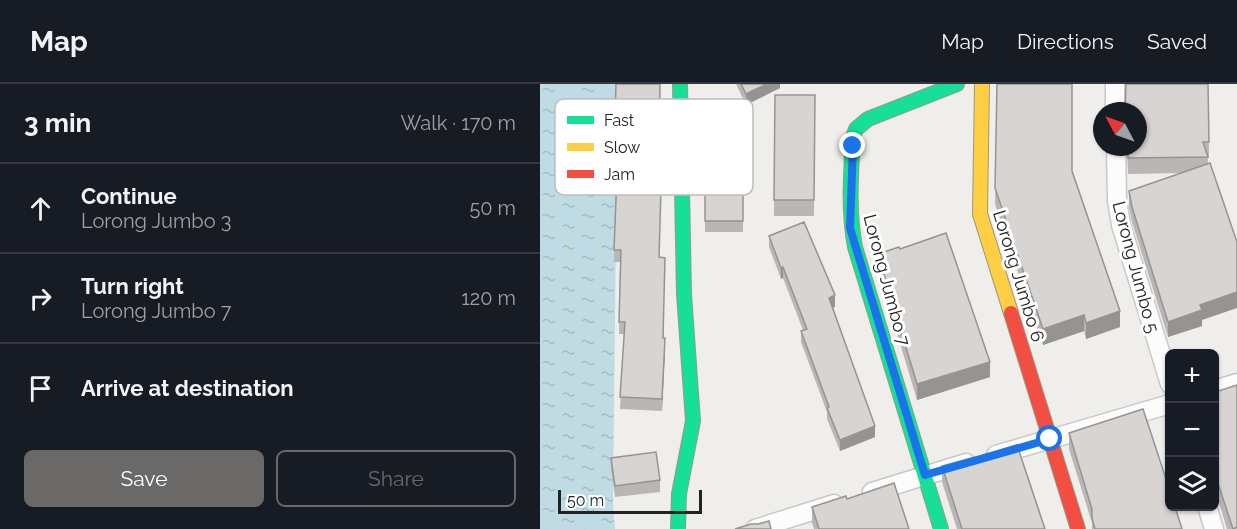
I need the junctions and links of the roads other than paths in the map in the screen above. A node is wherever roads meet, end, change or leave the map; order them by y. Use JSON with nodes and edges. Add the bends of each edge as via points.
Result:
{"nodes":[{"id":1,"x":680,"y":84,"type":"edge"},
{"id":2,"x":957,"y":84,"type":"edge"},
{"id":3,"x":982,"y":84,"type":"edge"},
{"id":4,"x":1114,"y":84,"type":"edge"},
{"id":5,"x":680,"y":99,"type":"edge"},
{"id":6,"x":1115,"y":102,"type":"edge"},
{"id":7,"x":1116,"y":156,"type":"edge"},
{"id":8,"x":682,"y":195,"type":"edge"},
{"id":9,"x":1165,"y":368,"type":"edge"},
{"id":10,"x":1237,"y":383,"type":"edge"},
{"id":11,"x":1219,"y":389,"type":"edge"},
{"id":12,"x":1165,"y":405,"type":"edge"},
{"id":13,"x":1050,"y":439,"type":"junction"},
{"id":14,"x":925,"y":475,"type":"junction"},
{"id":15,"x":1208,"y":511,"type":"edge"},
{"id":16,"x":801,"y":522,"type":"edge"},
{"id":17,"x":678,"y":529,"type":"edge"},
{"id":18,"x":755,"y":529,"type":"edge"},
{"id":19,"x":941,"y":529,"type":"edge"},
{"id":20,"x":1078,"y":529,"type":"edge"},
{"id":21,"x":1214,"y":529,"type":"edge"}],
"edges":[{"from":1,"to":5,"type":"street"},
{"from":2,"to":14,"type":"street","name":"Lorong Jumbo 7","via":[[868,119],[853,137],[850,228]]},
{"from":3,"to":13,"type":"street","name":"Lorong Jumbo 6","via":[[980,214]]},
{"from":4,"to":6,"type":"street"},
{"from":7,"to":9,"type":"street","name":"Lorong Jumbo 5","via":[[1121,225]]},
{"from":8,"to":17,"type":"street","via":[[693,420]]},
{"from":10,"to":11,"type":"street"},
{"from":12,"to":13,"type":"street"},
{"from":13,"to":14,"type":"street"},
{"from":13,"to":20,"type":"street","name":"Lorong Jumbo 6"},
{"from":14,"to":16,"type":"street"},
{"from":14,"to":19,"type":"street","name":"Lorong Jumbo 7"},
{"from":15,"to":21,"type":"street"},
{"from":16,"to":18,"type":"street"}]}
